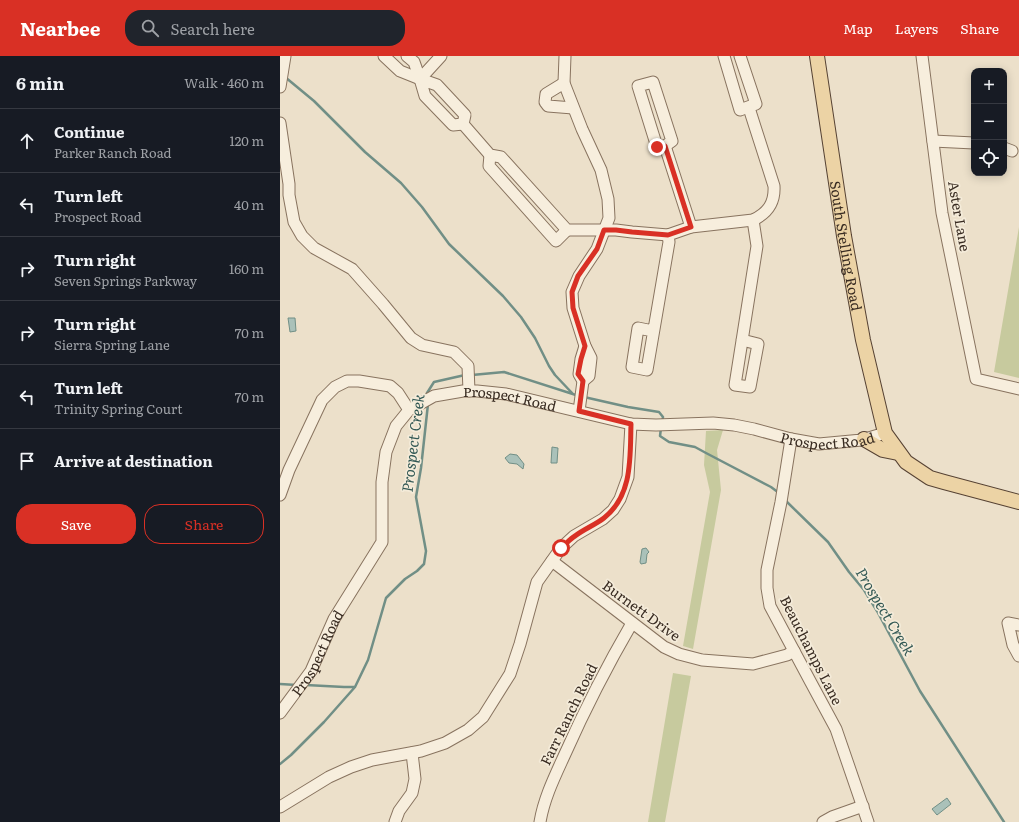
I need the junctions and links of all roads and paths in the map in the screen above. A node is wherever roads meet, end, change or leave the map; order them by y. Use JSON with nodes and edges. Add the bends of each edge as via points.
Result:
{"nodes":[{"id":1,"x":285,"y":56,"type":"edge"},
{"id":2,"x":384,"y":56,"type":"edge"},
{"id":3,"x":408,"y":56,"type":"edge"},
{"id":4,"x":442,"y":56,"type":"edge"},
{"id":5,"x":565,"y":56,"type":"edge"},
{"id":6,"x":724,"y":56,"type":"edge"},
{"id":7,"x":740,"y":56,"type":"edge"},
{"id":8,"x":817,"y":56,"type":"edge"},
{"id":9,"x":922,"y":56,"type":"edge"},
{"id":10,"x":420,"y":79,"type":"junction"},
{"id":11,"x":564,"y":83,"type":"junction"},
{"id":12,"x":280,"y":87,"type":"edge"},
{"id":13,"x":573,"y":108,"type":"junction"},
{"id":14,"x":749,"y":108,"type":"junction"},
{"id":15,"x":280,"y":123,"type":"edge"},
{"id":16,"x":463,"y":124,"type":"junction"},
{"id":17,"x":933,"y":141,"type":"junction"},
{"id":18,"x":971,"y":143,"type":"edge"},
{"id":19,"x":665,"y":146,"type":"junction"},
{"id":20,"x":753,"y":220,"type":"junction"},
{"id":21,"x":691,"y":227,"type":"junction"},
{"id":22,"x":604,"y":230,"type":"junction"},
{"id":23,"x":668,"y":235,"type":"junction"},
{"id":24,"x":653,"y":331,"type":"dead end"},
{"id":25,"x":742,"y":340,"type":"dead end"},
{"id":26,"x":469,"y":382,"type":"junction"},
{"id":27,"x":1019,"y":389,"type":"edge"},
{"id":28,"x":580,"y":402,"type":"junction"},
{"id":29,"x":414,"y":407,"type":"junction"},
{"id":30,"x":631,"y":424,"type":"junction"},
{"id":31,"x":885,"y":433,"type":"junction"},
{"id":32,"x":791,"y":439,"type":"junction"},
{"id":33,"x":864,"y":439,"type":"junction"},
{"id":34,"x":898,"y":453,"type":"junction"},
{"id":35,"x":280,"y":495,"type":"edge"},
{"id":36,"x":1019,"y":502,"type":"edge"},
{"id":37,"x":552,"y":561,"type":"junction"},
{"id":38,"x":632,"y":624,"type":"junction"},
{"id":39,"x":1013,"y":624,"type":"edge"},
{"id":40,"x":794,"y":651,"type":"junction"},
{"id":41,"x":1019,"y":656,"type":"edge"},
{"id":42,"x":281,"y":712,"type":"edge"},
{"id":43,"x":412,"y":753,"type":"junction"},
{"id":44,"x":863,"y":806,"type":"junction"},
{"id":45,"x":280,"y":807,"type":"edge"},
{"id":46,"x":395,"y":822,"type":"edge"},
{"id":47,"x":540,"y":822,"type":"edge"},
{"id":48,"x":823,"y":822,"type":"edge"},
{"id":49,"x":868,"y":822,"type":"edge"}],
"edges":[{"from":1,"to":12,"type":"street"},
{"from":2,"to":10,"type":"street","via":[[400,71]]},
{"from":3,"to":10,"type":"street","via":[[414,62]]},
{"from":4,"to":10,"type":"street"},
{"from":5,"to":11,"type":"street"},
{"from":6,"to":14,"type":"street","via":[[740,110]]},
{"from":7,"to":14,"type":"street","via":[[756,104]]},
{"from":8,"to":31,"type":"main road","name":"South Stelling Road","via":[[844,236],[863,340]]},
{"from":9,"to":17,"type":"street","name":"Aster Lane"},
{"from":10,"to":16,"type":"street","via":[[425,96],[434,106],[453,125]]},
{"from":10,"to":16,"type":"street","via":[[437,85],[465,114]]},
{"from":11,"to":13,"type":"street"},
{"from":11,"to":13,"type":"street","via":[[546,94],[545,102],[548,106]]},
{"from":13,"to":22,"type":"street","via":[[601,170],[608,199],[609,218]]},
{"from":14,"to":20,"type":"street","via":[[774,186],[772,204],[762,216]]},
{"from":15,"to":26,"type":"street","via":[[294,222],[302,236],[314,248],[352,269],[411,338],[422,344],[454,352],[468,366]]},
{"from":16,"to":22,"type":"street","via":[[490,155],[489,166],[556,241],[567,230]]},
{"from":17,"to":18,"type":"street"},
{"from":17,"to":27,"type":"street","name":"Aster Lane","via":[[942,213],[976,379]]},
{"from":19,"to":19,"type":"street","via":[[672,141],[653,82],[638,86],[657,147]]},
{"from":19,"to":21,"type":"street"},
{"from":20,"to":21,"type":"street"},
{"from":20,"to":25,"type":"street","via":[[758,246]]},
{"from":21,"to":23,"type":"street"},
{"from":22,"to":23,"type":"street"},
{"from":22,"to":28,"type":"street","via":[[597,249],[578,276],[572,292],[573,308],[585,346],[578,374],[583,381]]},
{"from":23,"to":24,"type":"street","via":[[669,242]]},
{"from":26,"to":28,"type":"street","name":"Prospect Road","via":[[506,394]]},
{"from":26,"to":29,"type":"street","name":"Prospect Road"},
{"from":28,"to":30,"type":"street","name":"Prospect Road"},
{"from":29,"to":35,"type":"street","via":[[390,386],[346,381],[335,387],[322,400]]},
{"from":29,"to":42,"type":"street","name":"Prospect Road","via":[[396,426],[386,452],[382,482],[382,542],[334,619],[311,671]]},
{"from":30,"to":32,"type":"street","name":"Prospect Road","via":[[713,423],[754,429]]},
{"from":30,"to":37,"type":"street","via":[[628,477],[620,499],[603,519],[574,536]]},
{"from":31,"to":33,"type":"street","name":"Prospect Road"},
{"from":31,"to":34,"type":"main road","name":"Prospect Road"},
{"from":32,"to":33,"type":"street","name":"Prospect Road","via":[[819,444]]},
{"from":32,"to":40,"type":"street","name":"Beauchamps Lane","via":[[767,570],[767,588],[770,606]]},
{"from":33,"to":34,"type":"main road","via":[[883,450]]},
{"from":34,"to":36,"type":"main road","name":"Prospect Road","via":[[906,462],[930,478]]},
{"from":37,"to":38,"type":"street","name":"Burnett Drive"},
{"from":37,"to":43,"type":"street","via":[[537,582],[510,674],[483,716],[468,730],[445,744]]},
{"from":38,"to":40,"type":"street","name":"Burnett Drive","via":[[664,648],[702,660],[753,664]]},
{"from":38,"to":47,"type":"street","name":"Farr Ranch Road","via":[[604,672],[574,734],[549,788]]},
{"from":39,"to":41,"type":"street","via":[[1013,645]]},
{"from":40,"to":44,"type":"street","name":"Beauchamps Lane","via":[[836,729]]},
{"from":43,"to":45,"type":"street","via":[[372,760],[351,767]]},
{"from":43,"to":46,"type":"street","via":[[415,779],[412,793],[399,811]]},
{"from":44,"to":48,"type":"street"},
{"from":44,"to":49,"type":"street","name":"Beauchamps Lane"}]}
